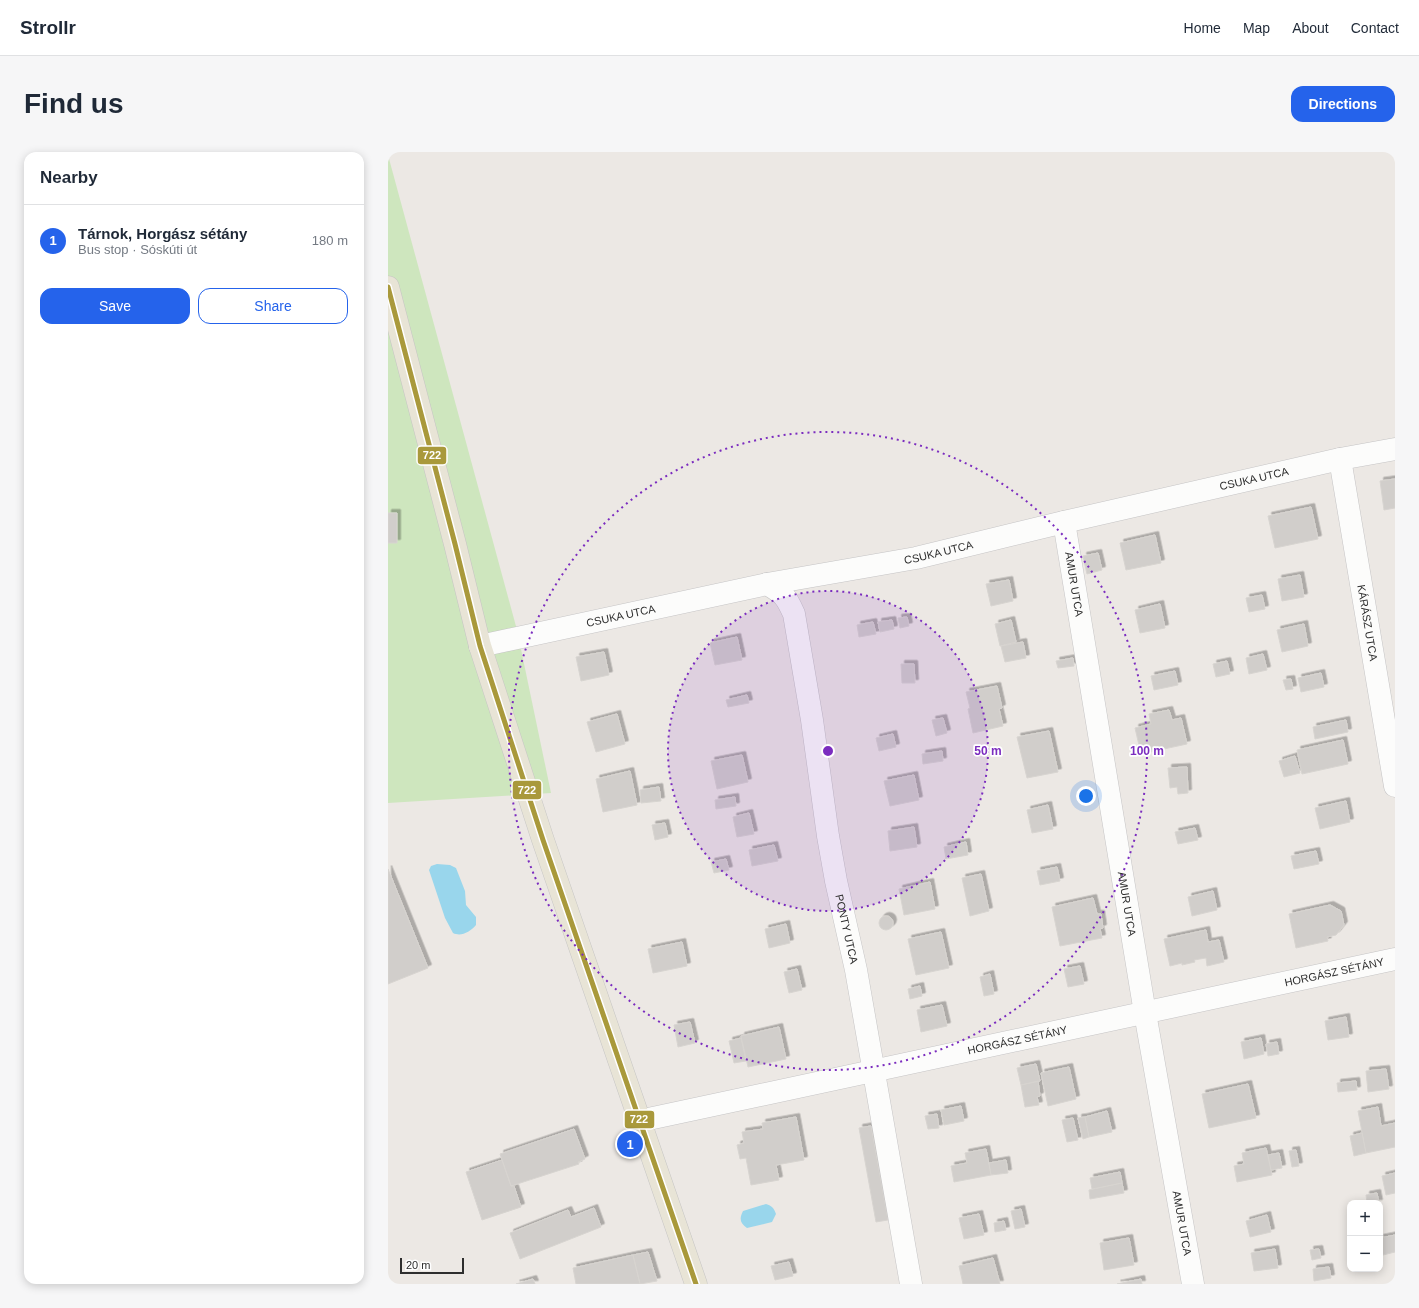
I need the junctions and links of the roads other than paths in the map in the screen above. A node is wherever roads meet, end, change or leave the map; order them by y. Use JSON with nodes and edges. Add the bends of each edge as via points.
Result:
{"nodes":[{"id":1,"x":388,"y":288,"type":"edge"},
{"id":2,"x":1395,"y":449,"type":"edge"},
{"id":3,"x":1340,"y":459,"type":"junction"},
{"id":4,"x":1064,"y":522,"type":"junction"},
{"id":5,"x":766,"y":584,"type":"junction"},
{"id":6,"x":480,"y":646,"type":"junction"},
{"id":7,"x":1391,"y":740,"type":"edge"},
{"id":8,"x":1395,"y":786,"type":"edge"},
{"id":9,"x":1395,"y":959,"type":"edge"},
{"id":10,"x":1145,"y":1013,"type":"junction"},
{"id":11,"x":873,"y":1071,"type":"junction"},
{"id":12,"x":639,"y":1120,"type":"junction"},
{"id":13,"x":696,"y":1284,"type":"edge"},
{"id":14,"x":911,"y":1284,"type":"edge"},
{"id":15,"x":1193,"y":1284,"type":"edge"}],
"edges":[{"from":1,"to":6,"type":"main road"},
{"from":2,"to":3,"type":"street","name":"CSUKA UTCA"},
{"from":3,"to":4,"type":"street","name":"CSUKA UTCA"},
{"from":3,"to":7,"type":"street","name":"KÁRÁSZ UTCA"},
{"from":4,"to":5,"type":"street","name":"CSUKA UTCA","via":[[916,558]]},
{"from":4,"to":10,"type":"street","name":"AMUR UTCA"},
{"from":5,"to":6,"type":"street","name":"CSUKA UTCA"},
{"from":5,"to":11,"type":"street","name":"PONTY UTCA","via":[[778,590],[787,599],[794,614],[828,836],[856,970]]},
{"from":6,"to":12,"type":"main road"},
{"from":7,"to":8,"type":"street","name":"KÁRÁSZ UTCA"},
{"from":9,"to":10,"type":"street","name":"HORGÁSZ SÉTÁNY"},
{"from":10,"to":11,"type":"street","name":"HORGÁSZ SÉTÁNY"},
{"from":10,"to":15,"type":"street","name":"AMUR UTCA"},
{"from":11,"to":12,"type":"street","name":"HORGÁSZ SÉTÁNY"},
{"from":11,"to":14,"type":"street","name":"PONTY UTCA"},
{"from":12,"to":13,"type":"main road"}]}
